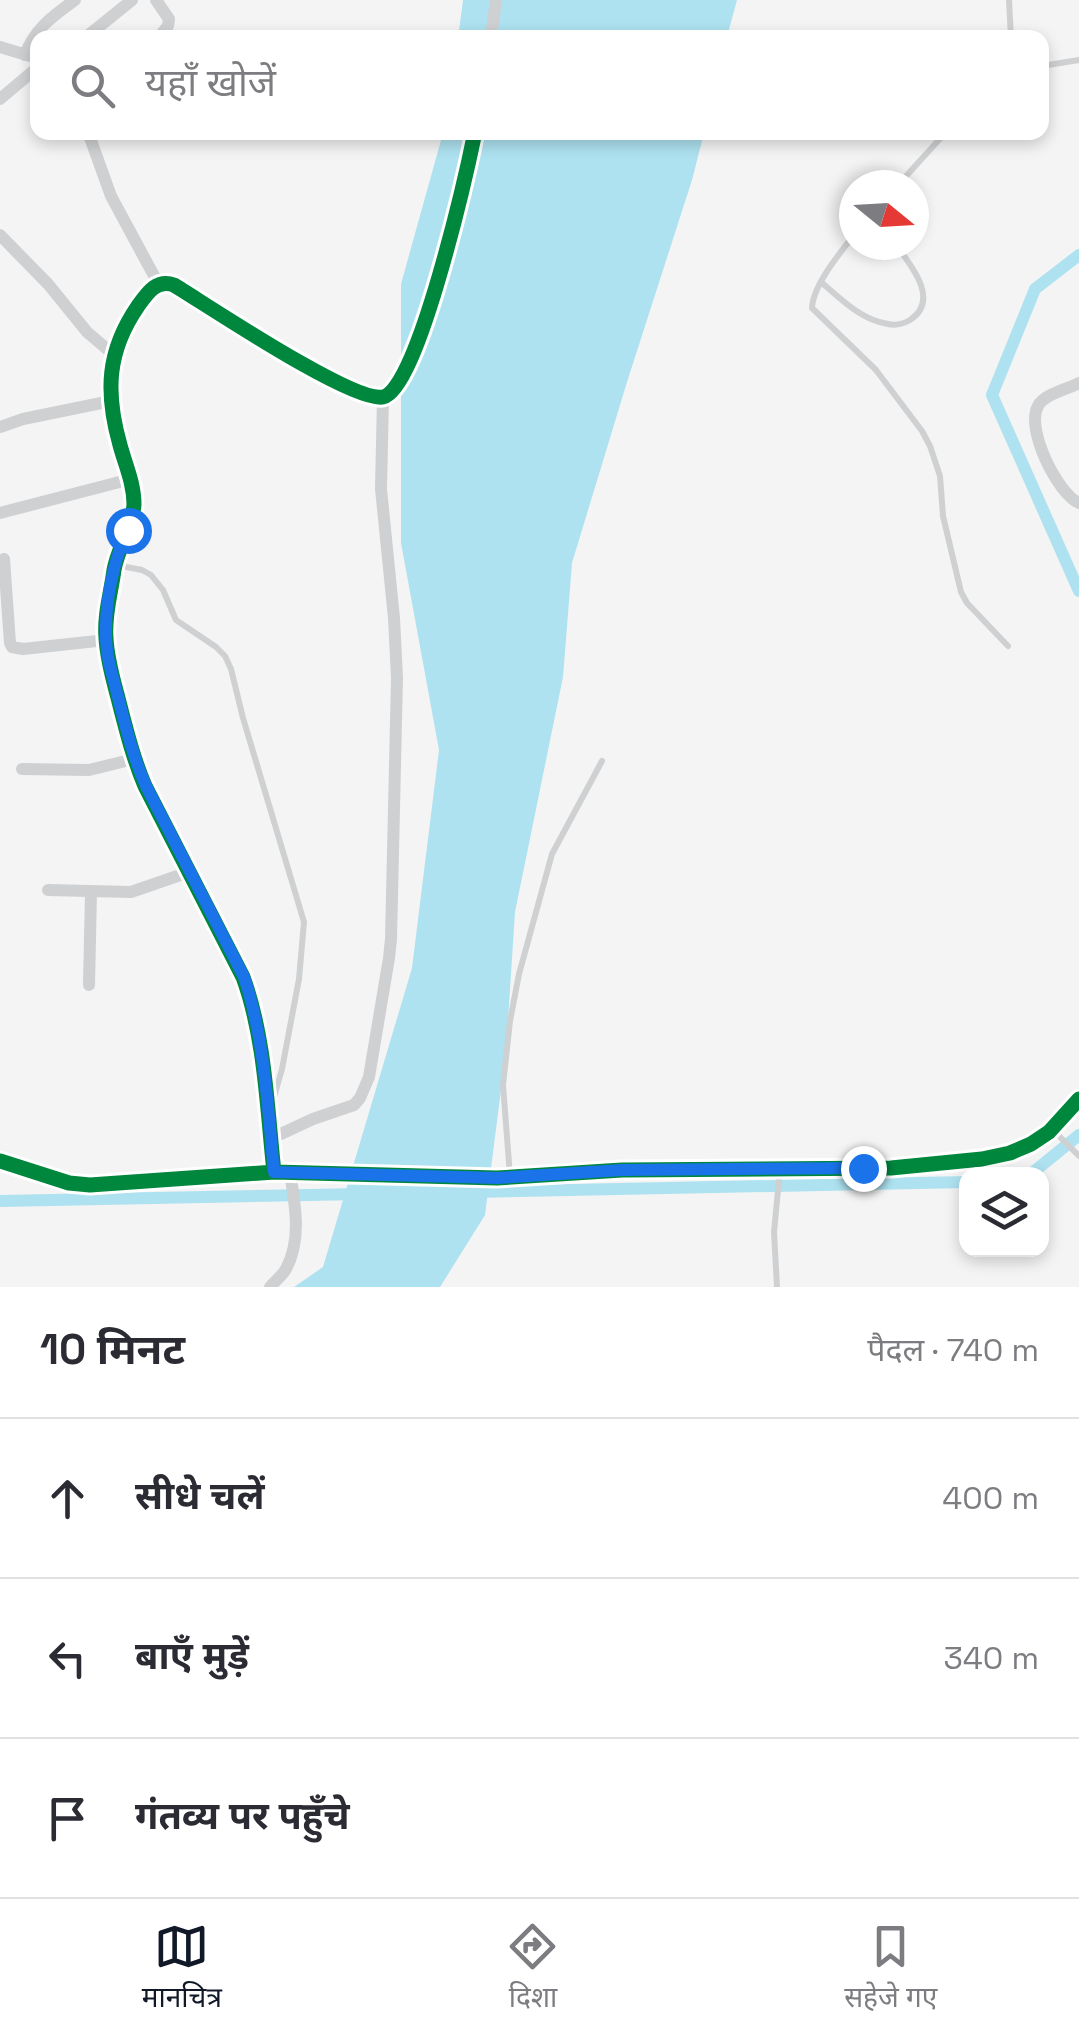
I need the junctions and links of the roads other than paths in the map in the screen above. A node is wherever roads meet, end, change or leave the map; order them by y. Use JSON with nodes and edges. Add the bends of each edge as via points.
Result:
{"nodes":[{"id":1,"x":75,"y":0,"type":"edge"},
{"id":2,"x":132,"y":0,"type":"edge"},
{"id":3,"x":156,"y":0,"type":"edge"},
{"id":4,"x":496,"y":0,"type":"edge"},
{"id":5,"x":1009,"y":0,"type":"edge"},
{"id":6,"x":38,"y":30,"type":"edge"},
{"id":7,"x":95,"y":30,"type":"edge"},
{"id":8,"x":165,"y":30,"type":"edge"},
{"id":9,"x":492,"y":30,"type":"edge"},
{"id":10,"x":1011,"y":30,"type":"edge"},
{"id":11,"x":0,"y":47,"type":"edge"},
{"id":12,"x":30,"y":56,"type":"edge"},
{"id":13,"x":1079,"y":60,"type":"edge"},
{"id":14,"x":1049,"y":65,"type":"edge"},
{"id":15,"x":30,"y":73,"type":"edge"},
{"id":16,"x":0,"y":98,"type":"edge"},
{"id":17,"x":91,"y":140,"type":"edge"},
{"id":18,"x":474,"y":140,"type":"edge"},
{"id":19,"x":939,"y":140,"type":"edge"},
{"id":20,"x":912,"y":170,"type":"edge"},
{"id":21,"x":0,"y":235,"type":"edge"},
{"id":22,"x":839,"y":256,"type":"edge"},
{"id":23,"x":907,"y":260,"type":"edge"},
{"id":24,"x":821,"y":282,"type":"junction"},
{"id":25,"x":159,"y":285,"type":"junction"},
{"id":26,"x":114,"y":355,"type":"junction"},
{"id":27,"x":1079,"y":383,"type":"edge"},
{"id":28,"x":384,"y":397,"type":"junction"},
{"id":29,"x":111,"y":401,"type":"junction"},
{"id":30,"x":0,"y":427,"type":"edge"},
{"id":31,"x":130,"y":478,"type":"junction"},
{"id":32,"x":1079,"y":503,"type":"edge"},
{"id":33,"x":0,"y":513,"type":"edge"},
{"id":34,"x":4,"y":559,"type":"dead end"},
{"id":35,"x":115,"y":565,"type":"junction"},
{"id":36,"x":106,"y":640,"type":"junction"},
{"id":37,"x":1008,"y":646,"type":"dead end"},
{"id":38,"x":134,"y":759,"type":"junction"},
{"id":39,"x":602,"y":761,"type":"dead end"},
{"id":40,"x":22,"y":769,"type":"dead end"},
{"id":41,"x":189,"y":872,"type":"junction"},
{"id":42,"x":48,"y":890,"type":"dead end"},
{"id":43,"x":91,"y":892,"type":"junction"},
{"id":44,"x":89,"y":985,"type":"dead end"},
{"id":45,"x":1079,"y":1099,"type":"edge"},
{"id":46,"x":269,"y":1116,"type":"junction"},
{"id":47,"x":1054,"y":1133,"type":"junction"},
{"id":48,"x":270,"y":1139,"type":"junction"},
{"id":49,"x":1079,"y":1156,"type":"edge"},
{"id":50,"x":0,"y":1161,"type":"edge"},
{"id":51,"x":286,"y":1172,"type":"junction"},
{"id":52,"x":780,"y":1174,"type":"junction"},
{"id":53,"x":504,"y":1177,"type":"junction"},
{"id":54,"x":270,"y":1287,"type":"edge"},
{"id":55,"x":777,"y":1287,"type":"edge"}],
"edges":[{"from":1,"to":6,"type":"street"},
{"from":2,"to":7,"type":"street"},
{"from":3,"to":8,"type":"street","via":[[170,18]]},
{"from":4,"to":9,"type":"street"},
{"from":5,"to":10,"type":"lane"},
{"from":11,"to":12,"type":"street"},
{"from":13,"to":14,"type":"lane"},
{"from":15,"to":16,"type":"street"},
{"from":17,"to":25,"type":"street","via":[[111,196]]},
{"from":18,"to":28,"type":"street","via":[[422,331],[406,371]]},
{"from":19,"to":20,"type":"lane"},
{"from":21,"to":26,"type":"street"},
{"from":22,"to":24,"type":"lane"},
{"from":23,"to":24,"type":"lane","via":[[923,288],[922,307],[895,325],[849,306]]},
{"from":24,"to":37,"type":"lane","via":[[813,296],[815,313],[876,370],[930,446],[961,592]]},
{"from":25,"to":26,"type":"street","via":[[130,317]]},
{"from":25,"to":28,"type":"street","via":[[174,285],[322,376]]},
{"from":26,"to":29,"type":"street"},
{"from":27,"to":32,"type":"street","via":[[1043,400],[1035,419],[1047,462]]},
{"from":28,"to":48,"type":"street","via":[[382,489],[397,678],[385,985],[360,1098]]},
{"from":29,"to":30,"type":"street"},
{"from":29,"to":31,"type":"street"},
{"from":31,"to":33,"type":"street"},
{"from":31,"to":35,"type":"street","via":[[133,518]]},
{"from":34,"to":36,"type":"street","via":[[12,647]]},
{"from":35,"to":36,"type":"street"},
{"from":35,"to":46,"type":"lane","via":[[151,576],[176,620],[226,656],[304,922],[299,979]]},
{"from":36,"to":38,"type":"street"},
{"from":38,"to":40,"type":"street","via":[[89,770]]},
{"from":38,"to":41,"type":"street"},
{"from":39,"to":53,"type":"lane","via":[[552,854],[519,974],[504,1085]]},
{"from":41,"to":43,"type":"street","via":[[131,892]]},
{"from":41,"to":46,"type":"street","via":[[244,977]]},
{"from":42,"to":43,"type":"street"},
{"from":43,"to":44,"type":"street"},
{"from":45,"to":47,"type":"street"},
{"from":46,"to":48,"type":"street"},
{"from":47,"to":49,"type":"lane"},
{"from":47,"to":52,"type":"street","via":[[982,1159]]},
{"from":48,"to":51,"type":"street"},
{"from":50,"to":51,"type":"street","via":[[90,1185]]},
{"from":51,"to":53,"type":"street"},
{"from":51,"to":54,"type":"street","via":[[296,1218],[292,1252]]},
{"from":52,"to":53,"type":"street","via":[[622,1170]]},
{"from":52,"to":55,"type":"lane"}]}
